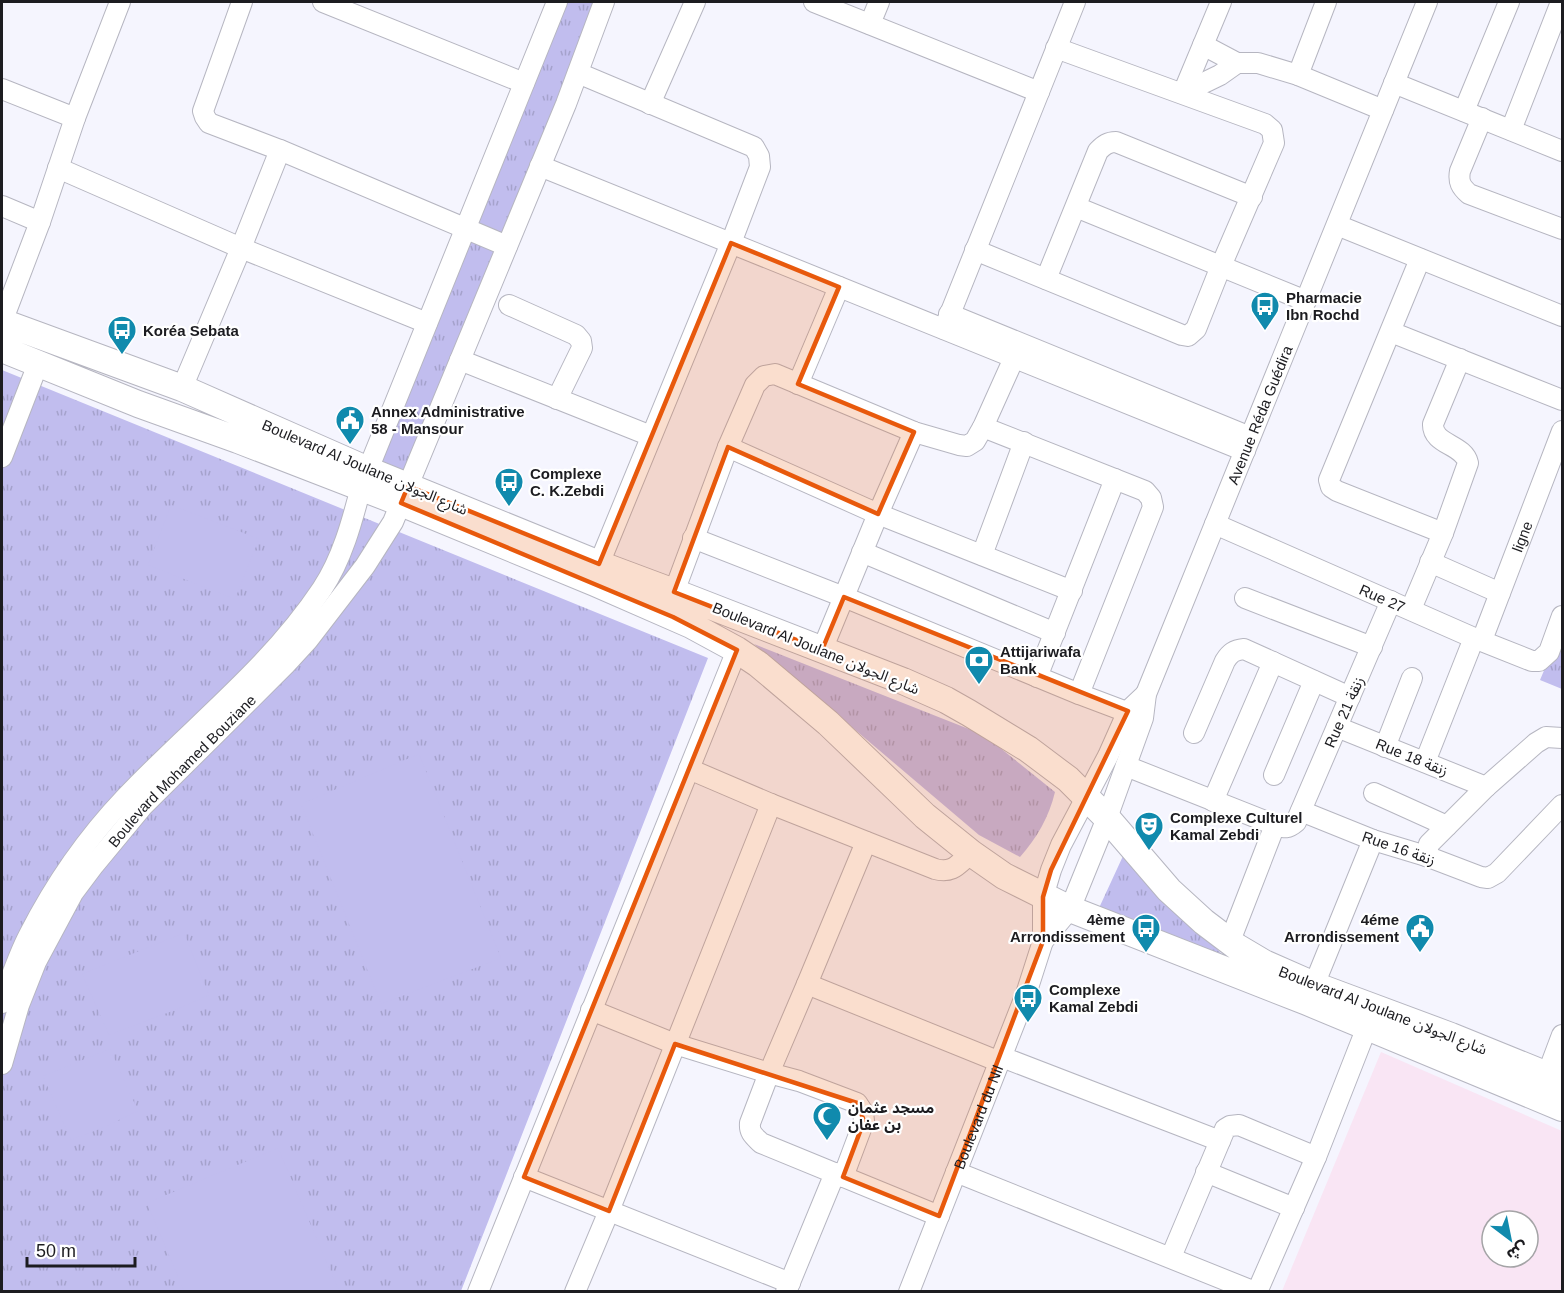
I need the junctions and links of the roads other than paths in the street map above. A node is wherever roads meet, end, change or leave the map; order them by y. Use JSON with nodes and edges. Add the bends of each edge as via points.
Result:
{"nodes":[{"id":1,"x":120,"y":2,"type":"edge"},
{"id":2,"x":242,"y":2,"type":"edge"},
{"id":3,"x":323,"y":2,"type":"edge"},
{"id":4,"x":555,"y":2,"type":"edge"},
{"id":5,"x":604,"y":2,"type":"edge"},
{"id":6,"x":695,"y":2,"type":"edge"},
{"id":7,"x":814,"y":2,"type":"edge"},
{"id":8,"x":879,"y":2,"type":"edge"},
{"id":9,"x":1075,"y":2,"type":"edge"},
{"id":10,"x":1221,"y":2,"type":"edge"},
{"id":11,"x":1326,"y":2,"type":"edge"},
{"id":12,"x":1427,"y":2,"type":"edge"},
{"id":13,"x":1509,"y":2,"type":"edge"},
{"id":14,"x":1561,"y":2,"type":"edge"},
{"id":15,"x":870,"y":24,"type":"junction"},
{"id":16,"x":1555,"y":42,"type":"edge"},
{"id":17,"x":1203,"y":45,"type":"junction"},
{"id":18,"x":1056,"y":48,"type":"junction"},
{"id":19,"x":1237,"y":63,"type":"junction"},
{"id":20,"x":578,"y":73,"type":"junction"},
{"id":21,"x":1298,"y":75,"type":"junction"},
{"id":22,"x":1394,"y":82,"type":"junction"},
{"id":23,"x":524,"y":83,"type":"junction"},
{"id":24,"x":2,"y":89,"type":"edge"},
{"id":25,"x":1039,"y":92,"type":"junction"},
{"id":26,"x":1184,"y":93,"type":"junction"},
{"id":27,"x":650,"y":104,"type":"junction"},
{"id":28,"x":1383,"y":110,"type":"junction"},
{"id":29,"x":1473,"y":114,"type":"junction"},
{"id":30,"x":75,"y":117,"type":"junction"},
{"id":31,"x":1511,"y":130,"type":"junction"},
{"id":32,"x":280,"y":150,"type":"junction"},
{"id":33,"x":1563,"y":150,"type":"edge"},
{"id":34,"x":540,"y":166,"type":"junction"},
{"id":35,"x":58,"y":168,"type":"junction"},
{"id":36,"x":1252,"y":197,"type":"junction"},
{"id":37,"x":2,"y":206,"type":"edge"},
{"id":38,"x":1076,"y":207,"type":"junction"},
{"id":39,"x":40,"y":222,"type":"junction"},
{"id":40,"x":1337,"y":225,"type":"junction"},
{"id":41,"x":465,"y":228,"type":"junction"},
{"id":42,"x":1563,"y":229,"type":"edge"},
{"id":43,"x":731,"y":243,"type":"junction"},
{"id":44,"x":507,"y":246,"type":"junction"},
{"id":45,"x":241,"y":248,"type":"junction"},
{"id":46,"x":975,"y":250,"type":"junction"},
{"id":47,"x":1420,"y":259,"type":"junction"},
{"id":48,"x":1221,"y":266,"type":"junction"},
{"id":49,"x":1046,"y":279,"type":"junction"},
{"id":50,"x":839,"y":287,"type":"junction"},
{"id":51,"x":1306,"y":301,"type":"junction"},
{"id":52,"x":509,"y":305,"type":"dead end"},
{"id":53,"x":1563,"y":316,"type":"edge"},
{"id":54,"x":2,"y":322,"type":"edge"},
{"id":55,"x":946,"y":322,"type":"junction"},
{"id":56,"x":427,"y":323,"type":"junction"},
{"id":57,"x":1391,"y":332,"type":"junction"},
{"id":58,"x":2,"y":350,"type":"edge"},
{"id":59,"x":1014,"y":358,"type":"junction"},
{"id":60,"x":1460,"y":359,"type":"junction"},
{"id":61,"x":460,"y":360,"type":"junction"},
{"id":62,"x":38,"y":364,"type":"junction"},
{"id":63,"x":798,"y":384,"type":"junction"},
{"id":64,"x":182,"y":388,"type":"junction"},
{"id":65,"x":557,"y":399,"type":"junction"},
{"id":66,"x":1563,"y":399,"type":"edge"},
{"id":67,"x":983,"y":427,"type":"junction"},
{"id":68,"x":1563,"y":431,"type":"edge"},
{"id":69,"x":914,"y":432,"type":"junction"},
{"id":70,"x":651,"y":436,"type":"junction"},
{"id":71,"x":1024,"y":442,"type":"junction"},
{"id":72,"x":1248,"y":444,"type":"junction"},
{"id":73,"x":728,"y":447,"type":"junction"},
{"id":74,"x":2,"y":457,"type":"edge"},
{"id":75,"x":1115,"y":478,"type":"junction"},
{"id":76,"x":364,"y":479,"type":"junction"},
{"id":77,"x":405,"y":495,"type":"junction"},
{"id":78,"x":878,"y":514,"type":"junction"},
{"id":79,"x":1215,"y":524,"type":"junction"},
{"id":80,"x":1443,"y":533,"type":"junction"},
{"id":81,"x":693,"y":538,"type":"junction"},
{"id":82,"x":862,"y":552,"type":"junction"},
{"id":83,"x":982,"y":555,"type":"junction"},
{"id":84,"x":1430,"y":562,"type":"junction"},
{"id":85,"x":598,"y":564,"type":"junction"},
{"id":86,"x":1072,"y":591,"type":"junction"},
{"id":87,"x":674,"y":592,"type":"junction"},
{"id":88,"x":1500,"y":592,"type":"junction"},
{"id":89,"x":844,"y":597,"type":"junction"},
{"id":90,"x":1245,"y":598,"type":"dead end"},
{"id":91,"x":1391,"y":601,"type":"junction"},
{"id":92,"x":1411,"y":609,"type":"junction"},
{"id":93,"x":1563,"y":616,"type":"edge"},
{"id":94,"x":1055,"y":633,"type":"junction"},
{"id":95,"x":1478,"y":639,"type":"junction"},
{"id":96,"x":1372,"y":647,"type":"junction"},
{"id":97,"x":737,"y":650,"type":"junction"},
{"id":98,"x":822,"y":650,"type":"junction"},
{"id":99,"x":1273,"y":662,"type":"junction"},
{"id":100,"x":1037,"y":676,"type":"junction"},
{"id":101,"x":1412,"y":678,"type":"dead end"},
{"id":102,"x":1314,"y":681,"type":"junction"},
{"id":103,"x":1079,"y":694,"type":"junction"},
{"id":104,"x":1350,"y":697,"type":"junction"},
{"id":105,"x":1136,"y":715,"type":"junction"},
{"id":106,"x":1337,"y":728,"type":"junction"},
{"id":107,"x":1194,"y":733,"type":"dead end"},
{"id":108,"x":1563,"y":738,"type":"edge"},
{"id":109,"x":1385,"y":747,"type":"junction"},
{"id":110,"x":1425,"y":762,"type":"junction"},
{"id":111,"x":1126,"y":766,"type":"junction"},
{"id":112,"x":689,"y":769,"type":"junction"},
{"id":113,"x":1274,"y":776,"type":"dead end"},
{"id":114,"x":1486,"y":787,"type":"junction"},
{"id":115,"x":1374,"y":793,"type":"dead end"},
{"id":116,"x":1087,"y":796,"type":"junction"},
{"id":117,"x":1213,"y":801,"type":"junction"},
{"id":118,"x":771,"y":804,"type":"junction"},
{"id":119,"x":1563,"y":805,"type":"edge"},
{"id":120,"x":1298,"y":817,"type":"junction"},
{"id":121,"x":1107,"y":818,"type":"junction"},
{"id":122,"x":1275,"y":825,"type":"junction"},
{"id":123,"x":1447,"y":826,"type":"junction"},
{"id":124,"x":1373,"y":840,"type":"junction"},
{"id":125,"x":866,"y":842,"type":"junction"},
{"id":126,"x":971,"y":853,"type":"junction"},
{"id":127,"x":1426,"y":856,"type":"junction"},
{"id":128,"x":1043,"y":897,"type":"junction"},
{"id":129,"x":1071,"y":909,"type":"junction"},
{"id":130,"x":1043,"y":941,"type":"junction"},
{"id":131,"x":1230,"y":941,"type":"junction"},
{"id":132,"x":807,"y":984,"type":"junction"},
{"id":133,"x":1314,"y":986,"type":"junction"},
{"id":134,"x":2,"y":1003,"type":"edge"},
{"id":135,"x":591,"y":1010,"type":"junction"},
{"id":136,"x":1366,"y":1027,"type":"junction"},
{"id":137,"x":1563,"y":1035,"type":"edge"},
{"id":138,"x":675,"y":1044,"type":"junction"},
{"id":139,"x":1001,"y":1060,"type":"junction"},
{"id":140,"x":2,"y":1064,"type":"edge"},
{"id":141,"x":769,"y":1073,"type":"junction"},
{"id":142,"x":1555,"y":1078,"type":"edge"},
{"id":143,"x":1563,"y":1108,"type":"edge"},
{"id":144,"x":1220,"y":1141,"type":"junction"},
{"id":145,"x":1316,"y":1157,"type":"junction"},
{"id":146,"x":956,"y":1172,"type":"junction"},
{"id":147,"x":1206,"y":1172,"type":"junction"},
{"id":148,"x":839,"y":1175,"type":"junction"},
{"id":149,"x":524,"y":1178,"type":"junction"},
{"id":150,"x":1294,"y":1208,"type":"junction"},
{"id":151,"x":609,"y":1211,"type":"junction"},
{"id":152,"x":939,"y":1216,"type":"junction"},
{"id":153,"x":1171,"y":1257,"type":"junction"},
{"id":154,"x":788,"y":1287,"type":"edge"},
{"id":155,"x":478,"y":1292,"type":"edge"},
{"id":156,"x":575,"y":1292,"type":"edge"},
{"id":157,"x":909,"y":1292,"type":"edge"},
{"id":158,"x":1256,"y":1292,"type":"edge"}],
"edges":[{"from":1,"to":30,"type":"street"},
{"from":2,"to":32,"type":"street","via":[[203,111],[209,123]]},
{"from":3,"to":23,"type":"street"},
{"from":4,"to":23,"type":"street","name":"Boulevard Mohamed Bouziane"},
{"from":5,"to":20,"type":"street","name":"Boulevard Mohamed Bouziane"},
{"from":6,"to":27,"type":"street"},
{"from":7,"to":15,"type":"street"},
{"from":8,"to":15,"type":"street"},
{"from":9,"to":18,"type":"street"},
{"from":10,"to":17,"type":"street"},
{"from":11,"to":21,"type":"street"},
{"from":12,"to":22,"type":"street","name":"Avenue Réda Guédira"},
{"from":13,"to":29,"type":"street"},
{"from":14,"to":16,"type":"street"},
{"from":15,"to":25,"type":"street"},
{"from":16,"to":31,"type":"street"},
{"from":17,"to":19,"type":"street"},
{"from":17,"to":26,"type":"street"},
{"from":18,"to":25,"type":"street"},
{"from":18,"to":26,"type":"street"},
{"from":19,"to":21,"type":"street","via":[[1258,63]]},
{"from":19,"to":26,"type":"street"},
{"from":20,"to":27,"type":"street"},
{"from":20,"to":34,"type":"street","name":"Boulevard Mohamed Bouziane"},
{"from":21,"to":28,"type":"street"},
{"from":22,"to":28,"type":"street","name":"Avenue Réda Guédira"},
{"from":22,"to":29,"type":"street"},
{"from":23,"to":41,"type":"street","name":"Boulevard Mohamed Bouziane"},
{"from":24,"to":30,"type":"street"},
{"from":25,"to":46,"type":"street"},
{"from":26,"to":36,"type":"street","via":[[1272,130],[1275,143]]},
{"from":27,"to":43,"type":"street","via":[[754,147],[760,167]]},
{"from":28,"to":40,"type":"street","name":"Avenue Réda Guédira"},
{"from":29,"to":31,"type":"street"},
{"from":29,"to":42,"type":"street","via":[[1459,179],[1461,187],[1469,194]]},
{"from":30,"to":35,"type":"street"},
{"from":31,"to":33,"type":"street"},
{"from":32,"to":41,"type":"street"},
{"from":32,"to":45,"type":"street"},
{"from":34,"to":43,"type":"street"},
{"from":34,"to":44,"type":"street","name":"Boulevard Mohamed Bouziane"},
{"from":35,"to":39,"type":"street"},
{"from":35,"to":45,"type":"street"},
{"from":36,"to":38,"type":"street","via":[[1110,142],[1098,151]]},
{"from":36,"to":48,"type":"street"},
{"from":37,"to":39,"type":"street"},
{"from":38,"to":48,"type":"street"},
{"from":38,"to":49,"type":"street"},
{"from":39,"to":54,"type":"street"},
{"from":40,"to":47,"type":"street"},
{"from":40,"to":51,"type":"street","name":"Avenue Réda Guédira"},
{"from":41,"to":44,"type":"street"},
{"from":41,"to":56,"type":"street","name":"Boulevard Mohamed Bouziane"},
{"from":43,"to":50,"type":"street"},
{"from":43,"to":70,"type":"street"},
{"from":44,"to":61,"type":"street","name":"Boulevard Mohamed Bouziane"},
{"from":45,"to":56,"type":"street"},
{"from":45,"to":64,"type":"street"},
{"from":46,"to":49,"type":"street"},
{"from":46,"to":55,"type":"street"},
{"from":47,"to":53,"type":"street"},
{"from":47,"to":57,"type":"street"},
{"from":48,"to":49,"type":"street","via":[[1196,329],[1188,336]]},
{"from":48,"to":51,"type":"street"},
{"from":50,"to":55,"type":"street"},
{"from":50,"to":63,"type":"street"},
{"from":51,"to":72,"type":"street","name":"Avenue Réda Guédira"},
{"from":52,"to":65,"type":"street","via":[[576,334],[580,341],[582,348]]},
{"from":54,"to":64,"type":"main road","name":"Boulevard Al Joulane شارع الجولان"},
{"from":55,"to":59,"type":"street"},
{"from":55,"to":72,"type":"street"},
{"from":56,"to":76,"type":"street","name":"Boulevard Mohamed Bouziane"},
{"from":57,"to":60,"type":"street"},
{"from":57,"to":80,"type":"street","via":[[1329,480],[1337,491]]},
{"from":58,"to":62,"type":"main road","name":"Boulevard Al Joulane شارع الجولان"},
{"from":59,"to":67,"type":"street"},
{"from":59,"to":72,"type":"street"},
{"from":60,"to":66,"type":"street"},
{"from":60,"to":80,"type":"street","via":[[1432,430],[1463,454],[1468,463]]},
{"from":61,"to":65,"type":"street"},
{"from":61,"to":77,"type":"street","name":"Boulevard Mohamed Bouziane"},
{"from":62,"to":74,"type":"street"},
{"from":62,"to":76,"type":"main road","name":"Boulevard Al Joulane شارع الجولان","via":[[138,404]]},
{"from":63,"to":69,"type":"street"},
{"from":63,"to":73,"type":"street","via":[[775,374],[764,376],[755,386]]},
{"from":64,"to":76,"type":"main road","name":"Boulevard Al Joulane شارع الجولان"},
{"from":65,"to":70,"type":"street"},
{"from":67,"to":69,"type":"street","via":[[967,446]]},
{"from":67,"to":71,"type":"street"},
{"from":68,"to":88,"type":"street","name":"ligne"},
{"from":69,"to":78,"type":"street"},
{"from":70,"to":85,"type":"street"},
{"from":71,"to":75,"type":"street"},
{"from":71,"to":83,"type":"street"},
{"from":72,"to":79,"type":"street","name":"Avenue Réda Guédira"},
{"from":73,"to":78,"type":"street"},
{"from":73,"to":81,"type":"street"},
{"from":75,"to":86,"type":"street"},
{"from":75,"to":103,"type":"street","via":[[1145,491],[1153,507]]},
{"from":76,"to":77,"type":"main road","name":"Boulevard Al Joulane شارع الجولان"},
{"from":76,"to":134,"type":"street","name":"Boulevard Mohamed Bouziane","via":[[346,538],[322,589],[254,671],[125,798],[96,833],[54,891],[28,937]]},
{"from":77,"to":85,"type":"main road","name":"Boulevard Al Joulane شارع الجولان"},
{"from":77,"to":97,"type":"main road","name":"Boulevard Al Joulane شارع الجولان","via":[[692,625]]},
{"from":77,"to":140,"type":"street","name":"Boulevard Mohamed Bouziane","via":[[365,566],[308,640],[142,807],[73,893],[36,962]]},
{"from":78,"to":82,"type":"street"},
{"from":78,"to":83,"type":"street"},
{"from":79,"to":91,"type":"street","name":"Rue 27"},
{"from":79,"to":105,"type":"street","name":"Avenue Réda Guédira"},
{"from":80,"to":84,"type":"street"},
{"from":81,"to":87,"type":"street"},
{"from":81,"to":89,"type":"street"},
{"from":82,"to":89,"type":"street"},
{"from":82,"to":94,"type":"street"},
{"from":83,"to":86,"type":"street"},
{"from":84,"to":88,"type":"street"},
{"from":84,"to":92,"type":"street"},
{"from":85,"to":87,"type":"main road","name":"Boulevard Al Joulane شارع الجولان"},
{"from":86,"to":94,"type":"street"},
{"from":87,"to":98,"type":"main road","name":"Boulevard Al Joulane شارع الجولان"},
{"from":88,"to":95,"type":"street","name":"ligne"},
{"from":89,"to":98,"type":"street"},
{"from":89,"to":100,"type":"street"},
{"from":90,"to":96,"type":"street"},
{"from":91,"to":92,"type":"street","name":"Rue 27"},
{"from":91,"to":96,"type":"street","name":"Rue 21 زنقة"},
{"from":92,"to":95,"type":"street","name":"Rue 27"},
{"from":93,"to":95,"type":"street","name":"Rue 27","via":[[1549,652],[1539,661]]},
{"from":94,"to":100,"type":"street"},
{"from":95,"to":110,"type":"street","name":"ligne"},
{"from":96,"to":104,"type":"street","name":"Rue 21 زنقة"},
{"from":97,"to":112,"type":"street"},
{"from":97,"to":126,"type":"main road","name":"Boulevard Al Joulane شارع الجولان","via":[[828,723],[925,816]]},
{"from":98,"to":116,"type":"main road","name":"Boulevard Al Joulane شارع الجولان","via":[[969,712],[1028,749]]},
{"from":99,"to":102,"type":"street"},
{"from":99,"to":107,"type":"street","via":[[1244,649],[1230,654]]},
{"from":99,"to":117,"type":"street"},
{"from":100,"to":103,"type":"street"},
{"from":101,"to":109,"type":"street"},
{"from":102,"to":104,"type":"street"},
{"from":102,"to":113,"type":"street"},
{"from":103,"to":105,"type":"street"},
{"from":104,"to":106,"type":"street","name":"Rue 21 زنقة"},
{"from":105,"to":111,"type":"street","name":"Avenue Réda Guédira"},
{"from":105,"to":116,"type":"street","name":"Avenue Réda Guédira"},
{"from":106,"to":109,"type":"street","name":"Rue 18 زنقة"},
{"from":106,"to":120,"type":"street","name":"Rue 21 زنقة"},
{"from":108,"to":114,"type":"street","via":[[1546,737],[1536,743]]},
{"from":109,"to":110,"type":"street","name":"Rue 18 زنقة"},
{"from":110,"to":114,"type":"street","name":"Rue 18 زنقة"},
{"from":111,"to":117,"type":"street"},
{"from":111,"to":121,"type":"street","name":"Avenue Réda Guédira"},
{"from":112,"to":118,"type":"street"},
{"from":112,"to":135,"type":"street"},
{"from":114,"to":123,"type":"street"},
{"from":115,"to":123,"type":"street"},
{"from":116,"to":121,"type":"main road","name":"Boulevard Al Joulane شارع الجولان"},
{"from":116,"to":128,"type":"street","name":"Avenue Réda Guédira","via":[[1061,845]]},
{"from":117,"to":122,"type":"street"},
{"from":118,"to":125,"type":"street"},
{"from":118,"to":138,"type":"street"},
{"from":119,"to":127,"type":"street","name":"Rue 16 زنقة","via":[[1488,878]]},
{"from":120,"to":122,"type":"street","via":[[1291,827]]},
{"from":120,"to":124,"type":"street","name":"Rue 16 زنقة"},
{"from":121,"to":129,"type":"street","name":"Avenue Réda Guédira"},
{"from":121,"to":131,"type":"main road","name":"Boulevard Al Joulane شارع الجولان","via":[[1169,890]]},
{"from":122,"to":131,"type":"street"},
{"from":123,"to":127,"type":"street","via":[[1429,844]]},
{"from":124,"to":127,"type":"street","name":"Rue 16 زنقة"},
{"from":124,"to":133,"type":"street"},
{"from":125,"to":126,"type":"street","via":[[944,871],[953,869]]},
{"from":125,"to":132,"type":"street"},
{"from":126,"to":128,"type":"main road","name":"Boulevard Al Joulane شارع الجولان"},
{"from":128,"to":129,"type":"main road","name":"Boulevard Al Joulane شارع الجولان"},
{"from":128,"to":130,"type":"street","name":"Boulevard du Nil"},
{"from":129,"to":130,"type":"street","name":"Boulevard du Nil"},
{"from":129,"to":136,"type":"main road","name":"Boulevard Al Joulane شارع الجولان"},
{"from":130,"to":139,"type":"street","name":"Boulevard du Nil"},
{"from":131,"to":133,"type":"main road","name":"Boulevard Al Joulane شارع الجولان","via":[[1264,963]]},
{"from":132,"to":139,"type":"street"},
{"from":132,"to":141,"type":"street"},
{"from":133,"to":142,"type":"main road","name":"Boulevard Al Joulane شارع الجولان"},
{"from":135,"to":138,"type":"street"},
{"from":135,"to":149,"type":"street"},
{"from":136,"to":143,"type":"main road","name":"Boulevard Al Joulane شارع الجولان"},
{"from":136,"to":145,"type":"street"},
{"from":137,"to":142,"type":"street"},
{"from":138,"to":141,"type":"street"},
{"from":138,"to":151,"type":"street"},
{"from":139,"to":144,"type":"street"},
{"from":139,"to":146,"type":"street","name":"Boulevard du Nil"},
{"from":141,"to":148,"type":"street","via":[[750,1122],[752,1134],[761,1143]]},
{"from":141,"to":148,"type":"street","via":[[857,1103],[864,1121]]},
{"from":144,"to":145,"type":"street","via":[[1225,1130],[1239,1125]]},
{"from":144,"to":147,"type":"street"},
{"from":145,"to":150,"type":"street"},
{"from":146,"to":152,"type":"street","name":"Boulevard du Nil"},
{"from":146,"to":153,"type":"street"},
{"from":147,"to":150,"type":"street"},
{"from":147,"to":153,"type":"street"},
{"from":148,"to":152,"type":"street"},
{"from":148,"to":154,"type":"street"},
{"from":149,"to":151,"type":"street"},
{"from":149,"to":155,"type":"street"},
{"from":150,"to":158,"type":"street"},
{"from":151,"to":154,"type":"street"},
{"from":151,"to":156,"type":"street"},
{"from":152,"to":157,"type":"street","name":"Boulevard du Nil"},
{"from":153,"to":158,"type":"street"}]}
